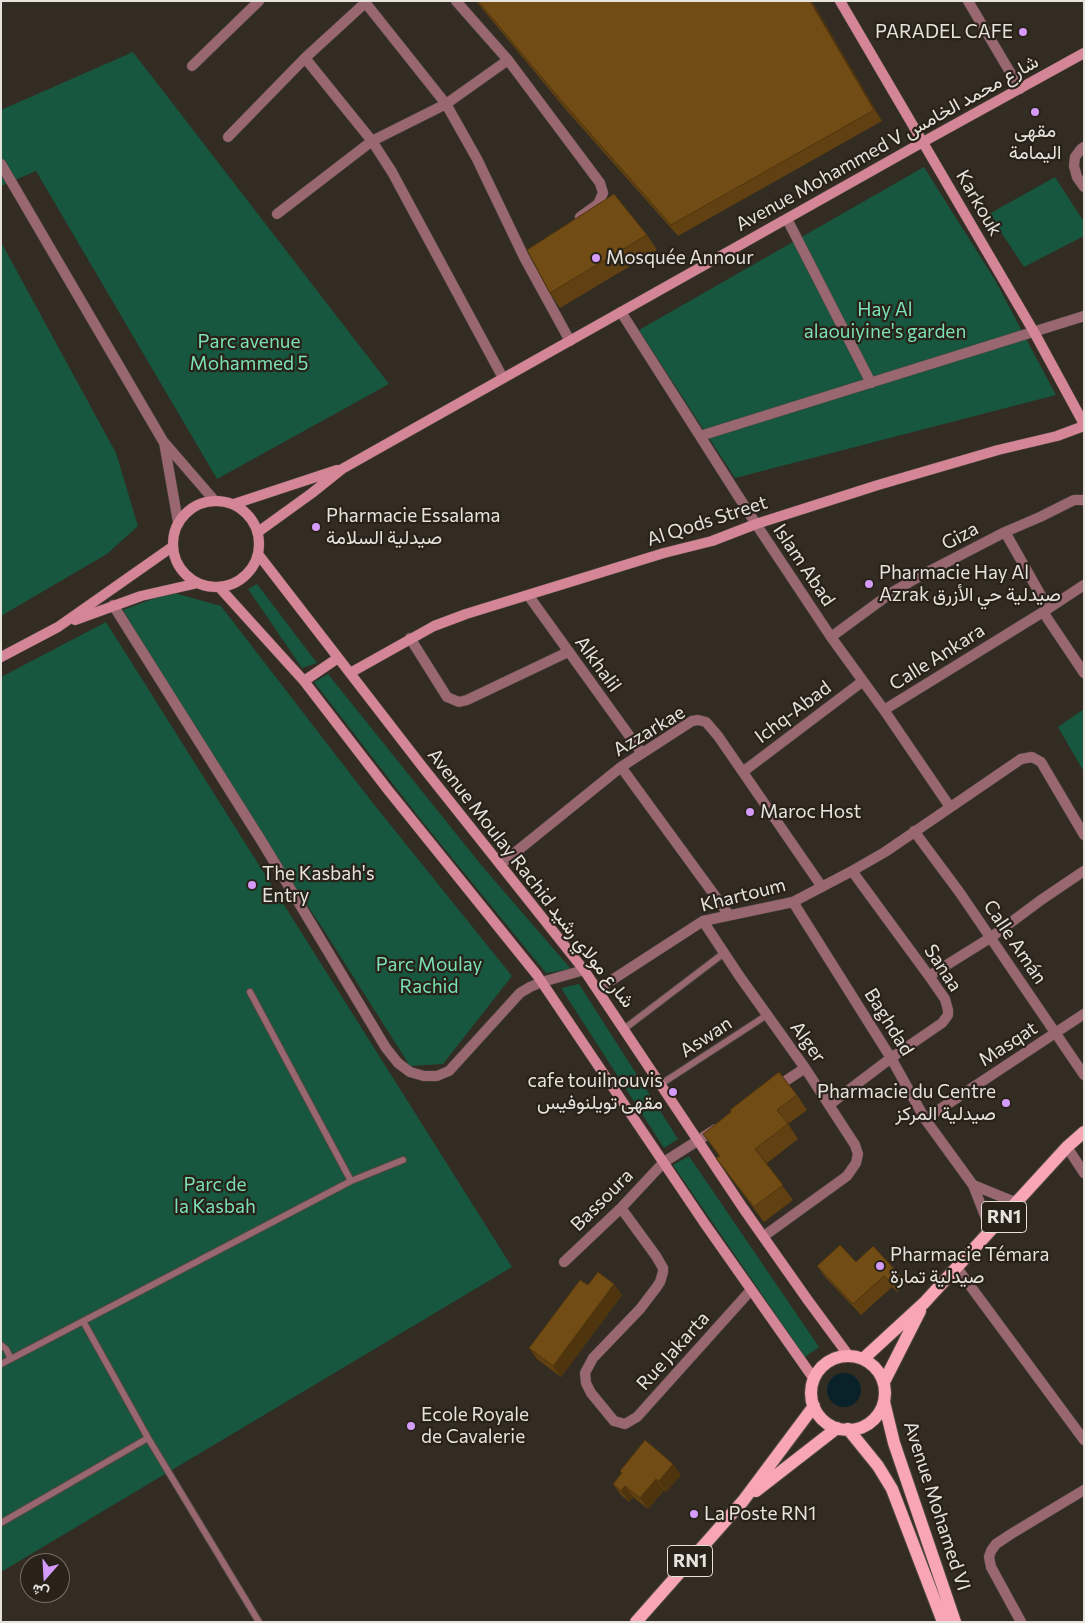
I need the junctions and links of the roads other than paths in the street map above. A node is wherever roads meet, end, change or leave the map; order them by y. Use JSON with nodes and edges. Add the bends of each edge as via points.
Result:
{"nodes":[{"id":1,"x":259,"y":1,"type":"edge"},
{"id":2,"x":456,"y":1,"type":"edge"},
{"id":3,"x":840,"y":1,"type":"edge"},
{"id":4,"x":968,"y":1,"type":"edge"},
{"id":5,"x":365,"y":2,"type":"edge"},
{"id":6,"x":1084,"y":53,"type":"edge"},
{"id":7,"x":306,"y":58,"type":"junction"},
{"id":8,"x":508,"y":60,"type":"junction"},
{"id":9,"x":192,"y":66,"type":"dead end"},
{"id":10,"x":1020,"y":89,"type":"junction"},
{"id":11,"x":446,"y":104,"type":"junction"},
{"id":12,"x":228,"y":137,"type":"dead end"},
{"id":13,"x":372,"y":141,"type":"junction"},
{"id":14,"x":923,"y":142,"type":"junction"},
{"id":15,"x":1084,"y":147,"type":"edge"},
{"id":16,"x":1,"y":164,"type":"edge"},
{"id":17,"x":1084,"y":187,"type":"edge"},
{"id":18,"x":277,"y":214,"type":"dead end"},
{"id":19,"x":787,"y":219,"type":"junction"},
{"id":20,"x":569,"y":225,"type":"edge"},
{"id":21,"x":621,"y":312,"type":"junction"},
{"id":22,"x":1084,"y":316,"type":"edge"},
{"id":23,"x":1034,"y":332,"type":"junction"},
{"id":24,"x":570,"y":341,"type":"junction"},
{"id":25,"x":502,"y":378,"type":"junction"},
{"id":26,"x":871,"y":383,"type":"junction"},
{"id":27,"x":1084,"y":425,"type":"edge"},
{"id":28,"x":700,"y":436,"type":"junction"},
{"id":29,"x":164,"y":441,"type":"junction"},
{"id":30,"x":342,"y":469,"type":"junction"},
{"id":31,"x":214,"y":500,"type":"junction"},
{"id":32,"x":1084,"y":500,"type":"edge"},
{"id":33,"x":234,"y":504,"type":"junction"},
{"id":34,"x":178,"y":522,"type":"junction"},
{"id":35,"x":756,"y":524,"type":"junction"},
{"id":36,"x":258,"y":532,"type":"junction"},
{"id":37,"x":1005,"y":532,"type":"junction"},
{"id":38,"x":172,"y":547,"type":"junction"},
{"id":39,"x":258,"y":554,"type":"junction"},
{"id":40,"x":198,"y":584,"type":"junction"},
{"id":41,"x":1084,"y":585,"type":"edge"},
{"id":42,"x":219,"y":587,"type":"junction"},
{"id":43,"x":528,"y":595,"type":"junction"},
{"id":44,"x":113,"y":605,"type":"junction"},
{"id":45,"x":1046,"y":610,"type":"junction"},
{"id":46,"x":58,"y":627,"type":"junction"},
{"id":47,"x":831,"y":637,"type":"junction"},
{"id":48,"x":410,"y":638,"type":"junction"},
{"id":49,"x":568,"y":652,"type":"junction"},
{"id":50,"x":1,"y":657,"type":"edge"},
{"id":51,"x":338,"y":658,"type":"junction"},
{"id":52,"x":350,"y":673,"type":"junction"},
{"id":53,"x":1084,"y":673,"type":"edge"},
{"id":54,"x":304,"y":681,"type":"junction"},
{"id":55,"x":863,"y":681,"type":"junction"},
{"id":56,"x":884,"y":710,"type":"junction"},
{"id":57,"x":641,"y":752,"type":"junction"},
{"id":58,"x":621,"y":767,"type":"junction"},
{"id":59,"x":744,"y":771,"type":"junction"},
{"id":60,"x":950,"y":807,"type":"junction"},
{"id":61,"x":914,"y":831,"type":"junction"},
{"id":62,"x":1084,"y":835,"type":"edge"},
{"id":63,"x":501,"y":864,"type":"junction"},
{"id":64,"x":852,"y":871,"type":"junction"},
{"id":65,"x":1084,"y":871,"type":"edge"},
{"id":66,"x":822,"y":887,"type":"junction"},
{"id":67,"x":793,"y":902,"type":"junction"},
{"id":68,"x":729,"y":915,"type":"junction"},
{"id":69,"x":703,"y":921,"type":"junction"},
{"id":70,"x":990,"y":938,"type":"junction"},
{"id":71,"x":724,"y":953,"type":"junction"},
{"id":72,"x":584,"y":970,"type":"junction"},
{"id":73,"x":930,"y":976,"type":"junction"},
{"id":74,"x":542,"y":982,"type":"junction"},
{"id":75,"x":598,"y":989,"type":"junction"},
{"id":76,"x":250,"y":992,"type":"dead end"},
{"id":77,"x":1084,"y":1014,"type":"edge"},
{"id":78,"x":767,"y":1015,"type":"junction"},
{"id":79,"x":624,"y":1029,"type":"junction"},
{"id":80,"x":1056,"y":1033,"type":"junction"},
{"id":81,"x":891,"y":1058,"type":"junction"},
{"id":82,"x":805,"y":1068,"type":"junction"},
{"id":83,"x":1084,"y":1075,"type":"edge"},
{"id":84,"x":661,"y":1084,"type":"junction"},
{"id":85,"x":764,"y":1095,"type":"edge"},
{"id":86,"x":830,"y":1105,"type":"junction"},
{"id":87,"x":925,"y":1119,"type":"junction"},
{"id":88,"x":724,"y":1123,"type":"edge"},
{"id":89,"x":1084,"y":1132,"type":"edge"},
{"id":90,"x":699,"y":1140,"type":"junction"},
{"id":91,"x":1067,"y":1148,"type":"junction"},
{"id":92,"x":403,"y":1160,"type":"dead end"},
{"id":93,"x":664,"y":1162,"type":"junction"},
{"id":94,"x":1084,"y":1173,"type":"edge"},
{"id":95,"x":351,"y":1181,"type":"junction"},
{"id":96,"x":973,"y":1185,"type":"junction"},
{"id":97,"x":1017,"y":1203,"type":"junction"},
{"id":98,"x":621,"y":1208,"type":"junction"},
{"id":99,"x":991,"y":1231,"type":"junction"},
{"id":100,"x":764,"y":1236,"type":"junction"},
{"id":101,"x":564,"y":1262,"type":"dead end"},
{"id":102,"x":957,"y":1268,"type":"junction"},
{"id":103,"x":751,"y":1290,"type":"junction"},
{"id":104,"x":924,"y":1304,"type":"junction"},
{"id":105,"x":83,"y":1321,"type":"junction"},
{"id":106,"x":1,"y":1345,"type":"edge"},
{"id":107,"x":849,"y":1356,"type":"junction"},
{"id":108,"x":11,"y":1359,"type":"junction"},
{"id":109,"x":863,"y":1359,"type":"junction"},
{"id":110,"x":1,"y":1364,"type":"edge"},
{"id":111,"x":814,"y":1379,"type":"junction"},
{"id":112,"x":884,"y":1382,"type":"junction"},
{"id":113,"x":884,"y":1402,"type":"junction"},
{"id":114,"x":814,"y":1406,"type":"junction"},
{"id":115,"x":843,"y":1429,"type":"junction"},
{"id":116,"x":148,"y":1438,"type":"junction"},
{"id":117,"x":1084,"y":1440,"type":"edge"},
{"id":118,"x":1084,"y":1490,"type":"edge"},
{"id":119,"x":743,"y":1501,"type":"junction"},
{"id":120,"x":1,"y":1523,"type":"edge"},
{"id":121,"x":259,"y":1622,"type":"edge"},
{"id":122,"x":636,"y":1622,"type":"edge"},
{"id":123,"x":943,"y":1622,"type":"edge"},
{"id":124,"x":955,"y":1622,"type":"edge"},
{"id":125,"x":1021,"y":1622,"type":"edge"}],
"edges":[{"from":1,"to":9,"type":"street"},
{"from":2,"to":8,"type":"street"},
{"from":3,"to":14,"type":"main road","name":"Karkouk"},
{"from":4,"to":10,"type":"street"},
{"from":5,"to":7,"type":"street"},
{"from":5,"to":11,"type":"street"},
{"from":6,"to":10,"type":"main road","name":"Avenue Mohammed V شارع محمد الخامس"},
{"from":7,"to":12,"type":"street"},
{"from":7,"to":13,"type":"street"},
{"from":8,"to":11,"type":"street"},
{"from":8,"to":20,"type":"street","via":[[602,188],[598,204]]},
{"from":10,"to":14,"type":"main road","name":"Avenue Mohammed V شارع محمد الخامس"},
{"from":11,"to":13,"type":"street"},
{"from":11,"to":24,"type":"street","via":[[528,254]]},
{"from":13,"to":18,"type":"street"},
{"from":13,"to":25,"type":"street","via":[[414,212]]},
{"from":14,"to":19,"type":"main road","name":"Avenue Mohammed V شارع محمد الخامس"},
{"from":14,"to":23,"type":"main road","name":"Karkouk"},
{"from":15,"to":17,"type":"street","via":[[1075,157],[1074,166]]},
{"from":16,"to":29,"type":"street"},
{"from":19,"to":21,"type":"main road","name":"Avenue Mohammed V شارع محمد الخامس"},
{"from":19,"to":26,"type":"street"},
{"from":21,"to":24,"type":"main road","name":"Avenue Mohammed V شارع محمد الخامس"},
{"from":21,"to":28,"type":"street","name":"Islam Abad"},
{"from":22,"to":23,"type":"street"},
{"from":23,"to":26,"type":"street"},
{"from":23,"to":27,"type":"main road","name":"Karkouk"},
{"from":24,"to":25,"type":"main road","name":"Avenue Mohammed V شارع محمد الخامس"},
{"from":25,"to":30,"type":"main road","name":"Avenue Mohammed V شارع محمد الخامس"},
{"from":26,"to":28,"type":"street"},
{"from":27,"to":35,"type":"main road","name":"Al Qods Street","via":[[1057,436],[878,485]]},
{"from":28,"to":35,"type":"street","name":"Islam Abad"},
{"from":29,"to":31,"type":"street"},
{"from":29,"to":34,"type":"street"},
{"from":30,"to":33,"type":"main road"},
{"from":30,"to":36,"type":"main road"},
{"from":31,"to":33,"type":"main road"},
{"from":31,"to":34,"type":"main road","via":[[200,503]]},
{"from":32,"to":37,"type":"street","name":"Giza","via":[[1074,500]]},
{"from":33,"to":36,"type":"main road","via":[[249,516]]},
{"from":34,"to":38,"type":"main road"},
{"from":35,"to":43,"type":"main road","name":"Al Qods Street","via":[[712,541]]},
{"from":35,"to":47,"type":"street","name":"Islam Abad"},
{"from":36,"to":39,"type":"main road"},
{"from":37,"to":45,"type":"street"},
{"from":37,"to":47,"type":"street","name":"Giza","via":[[891,593]]},
{"from":38,"to":40,"type":"main road","via":[[181,570]]},
{"from":38,"to":46,"type":"main road"},
{"from":39,"to":42,"type":"main road","via":[[244,577]]},
{"from":39,"to":51,"type":"main road","name":"Avenue Moulay Rachid شارع مولاي رشيد"},
{"from":40,"to":42,"type":"main road"},
{"from":40,"to":44,"type":"main road"},
{"from":41,"to":45,"type":"street","name":"Calle Ankara"},
{"from":42,"to":54,"type":"main road"},
{"from":43,"to":48,"type":"main road","name":"Al Qods Street","via":[[434,626]]},
{"from":43,"to":49,"type":"street","name":"Alkhalil"},
{"from":44,"to":46,"type":"main road"},
{"from":44,"to":74,"type":"street","via":[[398,1063],[410,1072],[424,1076],[437,1076],[449,1070],[520,993]]},
{"from":45,"to":53,"type":"street"},
{"from":45,"to":56,"type":"street","name":"Calle Ankara"},
{"from":46,"to":50,"type":"main road"},
{"from":47,"to":55,"type":"street","name":"Islam Abad"},
{"from":48,"to":49,"type":"street","via":[[447,697],[458,702]]},
{"from":48,"to":52,"type":"main road","name":"Al Qods Street"},
{"from":49,"to":57,"type":"street","name":"Alkhalil"},
{"from":51,"to":52,"type":"main road","name":"Avenue Moulay Rachid شارع مولاي رشيد"},
{"from":51,"to":54,"type":"main road"},
{"from":52,"to":63,"type":"main road","name":"Avenue Moulay Rachid شارع مولاي رشيد"},
{"from":54,"to":74,"type":"main road"},
{"from":55,"to":56,"type":"street","name":"Islam Abad"},
{"from":55,"to":59,"type":"street","name":"Ichq-Abad"},
{"from":56,"to":60,"type":"street","name":"Islam Abad"},
{"from":57,"to":58,"type":"street","name":"Azzarkae"},
{"from":57,"to":59,"type":"street","name":"Azzarkae","via":[[698,720],[710,725]]},
{"from":58,"to":63,"type":"street","name":"Azzarkae"},
{"from":58,"to":68,"type":"street"},
{"from":59,"to":66,"type":"street","name":"Azzarkae"},
{"from":60,"to":61,"type":"street","name":"Khartoum"},
{"from":60,"to":62,"type":"street","name":"Khartoum","via":[[1015,762],[1032,757],[1041,762]]},
{"from":61,"to":64,"type":"street","name":"Khartoum"},
{"from":61,"to":70,"type":"street","name":"Calle Amán"},
{"from":63,"to":72,"type":"main road","name":"Avenue Moulay Rachid شارع مولاي رشيد"},
{"from":64,"to":66,"type":"street","name":"Khartoum"},
{"from":64,"to":73,"type":"street","name":"Sanaa"},
{"from":65,"to":70,"type":"street"},
{"from":66,"to":67,"type":"street","name":"Khartoum"},
{"from":67,"to":68,"type":"street","name":"Khartoum"},
{"from":67,"to":81,"type":"street","name":"Baghdad"},
{"from":68,"to":69,"type":"street","name":"Khartoum"},
{"from":69,"to":71,"type":"street","name":"Alger"},
{"from":69,"to":75,"type":"street","name":"Khartoum"},
{"from":70,"to":73,"type":"street"},
{"from":70,"to":80,"type":"street","name":"Calle Amán"},
{"from":71,"to":78,"type":"street","name":"Alger"},
{"from":71,"to":79,"type":"lane"},
{"from":72,"to":74,"type":"street"},
{"from":72,"to":75,"type":"main road","name":"Avenue Moulay Rachid شارع مولاي رشيد"},
{"from":73,"to":81,"type":"street","name":"Sanaa","via":[[945,999],[948,1015],[942,1023]]},
{"from":74,"to":93,"type":"main road"},
{"from":75,"to":79,"type":"main road","name":"Avenue Moulay Rachid شارع مولاي رشيد"},
{"from":76,"to":95,"type":"lane"},
{"from":77,"to":80,"type":"street","name":"Masqat"},
{"from":78,"to":82,"type":"street","name":"Alger"},
{"from":78,"to":84,"type":"lane","name":"Aswan"},
{"from":79,"to":84,"type":"main road","name":"Avenue Moulay Rachid شارع مولاي رشيد"},
{"from":80,"to":83,"type":"street","name":"Calle Amán"},
{"from":80,"to":87,"type":"street","name":"Masqat"},
{"from":81,"to":86,"type":"street","name":"Sanaa"},
{"from":81,"to":87,"type":"street","name":"Baghdad"},
{"from":82,"to":85,"type":"street"},
{"from":82,"to":86,"type":"street","name":"Alger"},
{"from":84,"to":90,"type":"main road","name":"Avenue Moulay Rachid شارع مولاي رشيد"},
{"from":86,"to":100,"type":"street","name":"Alger","via":[[855,1145],[856,1163],[847,1176]]},
{"from":87,"to":96,"type":"street","name":"Baghdad"},
{"from":88,"to":90,"type":"street","name":"Bassoura"},
{"from":89,"to":91,"type":"main road","number":"RN1"},
{"from":90,"to":93,"type":"street","name":"Bassoura"},
{"from":90,"to":100,"type":"main road","name":"Avenue Moulay Rachid شارع مولاي رشيد"},
{"from":91,"to":94,"type":"street"},
{"from":91,"to":97,"type":"main road","number":"RN1"},
{"from":92,"to":95,"type":"lane"},
{"from":93,"to":98,"type":"street","name":"Bassoura"},
{"from":93,"to":103,"type":"main road"},
{"from":95,"to":105,"type":"lane"},
{"from":96,"to":97,"type":"street"},
{"from":96,"to":99,"type":"street","name":"Baghdad"},
{"from":97,"to":99,"type":"main road","number":"RN1"},
{"from":98,"to":101,"type":"street","name":"Bassoura"},
{"from":98,"to":103,"type":"street","name":"Rue Jakarta","via":[[656,1256],[663,1272],[660,1282],[640,1309],[593,1358],[585,1373],[591,1393],[614,1421],[626,1424],[637,1417]]},
{"from":99,"to":102,"type":"main road","number":"RN1"},
{"from":100,"to":107,"type":"main road","name":"Avenue Moulay Rachid شارع مولاي رشيد"},
{"from":102,"to":104,"type":"main road","number":"RN1"},
{"from":102,"to":117,"type":"street"},
{"from":103,"to":111,"type":"main road"},
{"from":104,"to":109,"type":"main road","number":"RN1"},
{"from":104,"to":112,"type":"main road","number":"RN1"},
{"from":105,"to":108,"type":"lane"},
{"from":105,"to":116,"type":"lane"},
{"from":106,"to":108,"type":"lane"},
{"from":107,"to":109,"type":"main road"},
{"from":107,"to":111,"type":"main road","via":[[828,1362]]},
{"from":108,"to":110,"type":"lane"},
{"from":109,"to":112,"type":"main road","via":[[876,1368]]},
{"from":111,"to":114,"type":"main road"},
{"from":112,"to":113,"type":"main road","number":"RN1"},
{"from":113,"to":115,"type":"main road","number":"RN1","via":[[871,1422],[858,1428]]},
{"from":113,"to":124,"type":"main road","name":"Avenue Mohamed VI","via":[[894,1443]]},
{"from":114,"to":115,"type":"main road","via":[[828,1423]]},
{"from":114,"to":119,"type":"main road","number":"RN1"},
{"from":115,"to":119,"type":"main road","number":"RN1"},
{"from":115,"to":123,"type":"main road","name":"Avenue Mohamed VI","via":[[878,1466],[892,1489]]},
{"from":116,"to":120,"type":"lane"},
{"from":116,"to":121,"type":"lane"},
{"from":118,"to":125,"type":"street","via":[[1011,1534],[991,1550],[991,1567]]},
{"from":119,"to":122,"type":"main road","number":"RN1"}]}
